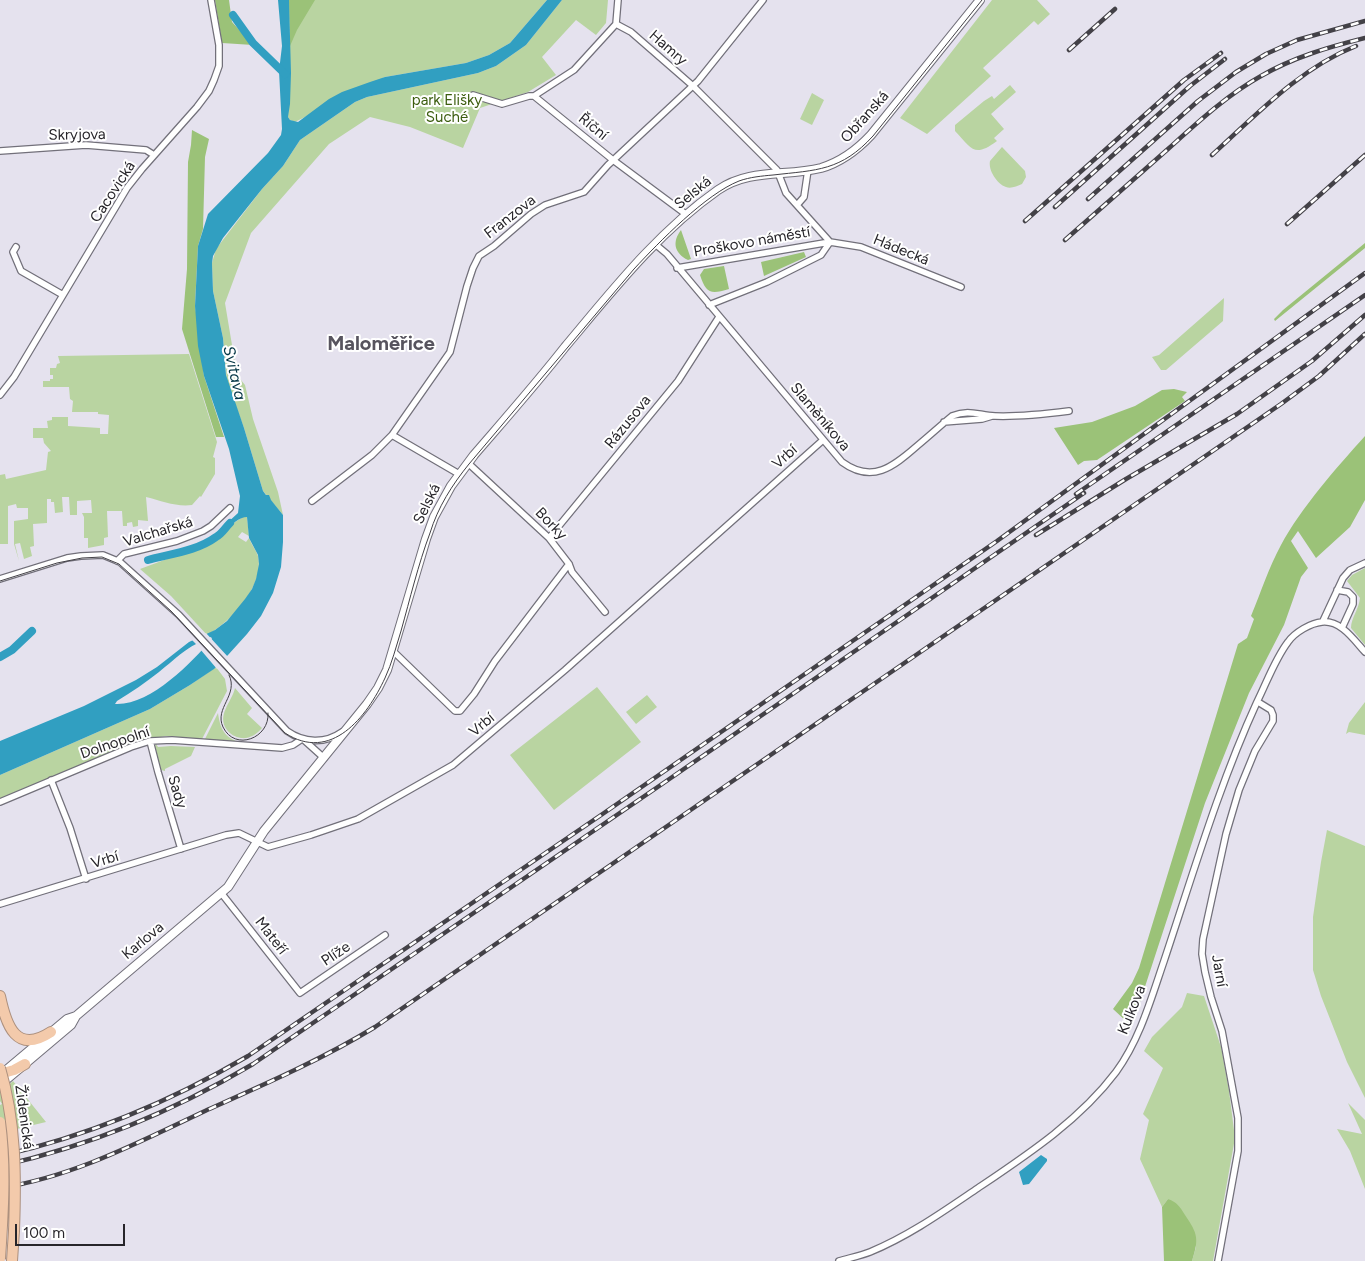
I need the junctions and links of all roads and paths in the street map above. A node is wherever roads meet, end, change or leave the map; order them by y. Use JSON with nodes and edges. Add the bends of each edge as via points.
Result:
{"nodes":[{"id":1,"x":211,"y":0,"type":"edge"},
{"id":2,"x":618,"y":0,"type":"edge"},
{"id":3,"x":763,"y":0,"type":"edge"},
{"id":4,"x":980,"y":0,"type":"edge"},
{"id":5,"x":616,"y":24,"type":"junction"},
{"id":6,"x":693,"y":86,"type":"junction"},
{"id":7,"x":473,"y":95,"type":"dead end"},
{"id":8,"x":534,"y":96,"type":"junction"},
{"id":9,"x":0,"y":150,"type":"edge"},
{"id":10,"x":154,"y":155,"type":"junction"},
{"id":11,"x":613,"y":160,"type":"junction"},
{"id":12,"x":808,"y":170,"type":"junction"},
{"id":13,"x":779,"y":172,"type":"junction"},
{"id":14,"x":729,"y":183,"type":"joint"},
{"id":15,"x":797,"y":205,"type":"junction"},
{"id":16,"x":687,"y":215,"type":"junction"},
{"id":17,"x":830,"y":242,"type":"junction"},
{"id":18,"x":655,"y":244,"type":"junction"},
{"id":19,"x":16,"y":247,"type":"dead end"},
{"id":20,"x":677,"y":268,"type":"junction"},
{"id":21,"x":961,"y":287,"type":"dead end"},
{"id":22,"x":63,"y":295,"type":"junction"},
{"id":23,"x":709,"y":305,"type":"junction"},
{"id":24,"x":719,"y":317,"type":"junction"},
{"id":25,"x":0,"y":395,"type":"edge"},
{"id":26,"x":1069,"y":411,"type":"dead end"},
{"id":27,"x":392,"y":434,"type":"junction"},
{"id":28,"x":822,"y":440,"type":"junction"},
{"id":29,"x":468,"y":463,"type":"junction"},
{"id":30,"x":459,"y":474,"type":"junction"},
{"id":31,"x":312,"y":501,"type":"dead end"},
{"id":32,"x":230,"y":508,"type":"dead end"},
{"id":33,"x":549,"y":538,"type":"junction"},
{"id":34,"x":117,"y":561,"type":"junction"},
{"id":35,"x":1365,"y":563,"type":"edge"},
{"id":36,"x":569,"y":564,"type":"junction"},
{"id":37,"x":0,"y":579,"type":"edge"},
{"id":38,"x":1337,"y":590,"type":"junction"},
{"id":39,"x":605,"y":612,"type":"dead end"},
{"id":40,"x":1323,"y":622,"type":"junction"},
{"id":41,"x":1342,"y":628,"type":"junction"},
{"id":42,"x":393,"y":651,"type":"junction"},
{"id":43,"x":1365,"y":652,"type":"edge"},
{"id":44,"x":1258,"y":702,"type":"junction"},
{"id":45,"x":346,"y":730,"type":"junction"},
{"id":46,"x":302,"y":739,"type":"junction"},
{"id":47,"x":150,"y":741,"type":"junction"},
{"id":48,"x":324,"y":758,"type":"junction"},
{"id":49,"x":51,"y":780,"type":"junction"},
{"id":50,"x":0,"y":802,"type":"edge"},
{"id":51,"x":256,"y":842,"type":"junction"},
{"id":52,"x":181,"y":849,"type":"junction"},
{"id":53,"x":86,"y":879,"type":"junction"},
{"id":54,"x":228,"y":887,"type":"joint"},
{"id":55,"x":222,"y":894,"type":"junction"},
{"id":56,"x":0,"y":904,"type":"edge"},
{"id":57,"x":385,"y":935,"type":"dead end"},
{"id":58,"x":300,"y":993,"type":"joint"},
{"id":59,"x":0,"y":996,"type":"edge"},
{"id":60,"x":76,"y":1016,"type":"junction"},
{"id":61,"x":51,"y":1032,"type":"junction"},
{"id":62,"x":24,"y":1064,"type":"junction"},
{"id":63,"x":1,"y":1073,"type":"edge"},
{"id":64,"x":0,"y":1085,"type":"edge"},
{"id":65,"x":0,"y":1122,"type":"edge"},
{"id":66,"x":0,"y":1258,"type":"edge"},
{"id":67,"x":12,"y":1261,"type":"edge"},
{"id":68,"x":840,"y":1261,"type":"edge"},
{"id":69,"x":1218,"y":1261,"type":"edge"}],
"edges":[{"from":1,"to":10,"type":"street","name":"Cacovická","via":[[219,45],[219,66],[214,80],[197,107]]},
{"from":2,"to":5,"type":"street"},
{"from":3,"to":6,"type":"street","name":"Franzova"},
{"from":4,"to":12,"type":"main road","name":"Obřanská","via":[[865,141],[843,159]]},
{"from":5,"to":6,"type":"street","name":"Hamry","via":[[631,32]]},
{"from":5,"to":8,"type":"street","via":[[574,70]]},
{"from":6,"to":11,"type":"street","name":"Franzova"},
{"from":6,"to":13,"type":"street","name":"Hamry"},
{"from":7,"to":8,"type":"street","via":[[502,104]]},
{"from":8,"to":11,"type":"street","name":"Říční"},
{"from":9,"to":10,"type":"street","name":"Skryjova","via":[[86,145],[146,150]]},
{"from":10,"to":22,"type":"street","name":"Cacovická","via":[[127,188]]},
{"from":11,"to":16,"type":"street","name":"Říční"},
{"from":11,"to":27,"type":"street","name":"Franzova","via":[[584,192],[545,205],[479,256],[467,286],[450,352]]},
{"from":12,"to":13,"type":"main road","name":"Obřanská"},
{"from":12,"to":15,"type":"street","name":"Proškovo náměstí","via":[[804,198]]},
{"from":13,"to":14,"type":"main road","name":"Obřanská","via":[[757,174]]},
{"from":13,"to":15,"type":"street","name":"Proškovo náměstí","via":[[786,193]]},
{"from":14,"to":16,"type":"main road","name":"Selská"},
{"from":15,"to":17,"type":"street","name":"Proškovo náměstí"},
{"from":16,"to":18,"type":"main road","name":"Selská"},
{"from":17,"to":20,"type":"street","name":"Proškovo náměstí"},
{"from":17,"to":21,"type":"street","name":"Hádecká","via":[[861,247]]},
{"from":17,"to":23,"type":"street","name":"Proškovo náměstí","via":[[821,255],[767,282]]},
{"from":18,"to":20,"type":"street","name":"Proškovo náměstí"},
{"from":18,"to":29,"type":"main road","name":"Selská"},
{"from":19,"to":22,"type":"street","via":[[13,252],[21,271]]},
{"from":20,"to":23,"type":"street","name":"Proškovo náměstí"},
{"from":22,"to":25,"type":"street","name":"Cacovická"},
{"from":23,"to":24,"type":"street","name":"Proškovo náměstí"},
{"from":24,"to":28,"type":"street","name":"Slaměníkova"},
{"from":24,"to":33,"type":"street","name":"Rázusova","via":[[678,381]]},
{"from":26,"to":28,"type":"street","name":"Slaměníkova","via":[[944,422],[900,461],[877,472],[856,471],[849,467]]},
{"from":27,"to":30,"type":"street"},
{"from":27,"to":31,"type":"street","name":"Franzova","via":[[372,455]]},
{"from":28,"to":51,"type":"street","name":"Vrbí","via":[[553,680],[448,768],[352,822],[268,847]]},
{"from":29,"to":30,"type":"main road","name":"Selská"},
{"from":29,"to":33,"type":"street","name":"Borky"},
{"from":30,"to":42,"type":"main road","name":"Selská","via":[[431,524]]},
{"from":32,"to":34,"type":"street","name":"Valchařská","via":[[204,531],[124,554]]},
{"from":33,"to":36,"type":"street","name":"Borky"},
{"from":34,"to":37,"type":"street","name":"Valchařská","via":[[103,555],[81,556]]},
{"from":34,"to":46,"type":"street","name":"Valchařská","via":[[166,602],[282,728]]},
{"from":35,"to":38,"type":"street","via":[[1346,574]]},
{"from":36,"to":39,"type":"street","name":"Borky"},
{"from":36,"to":42,"type":"street","via":[[460,710],[455,711]]},
{"from":38,"to":40,"type":"street"},
{"from":38,"to":41,"type":"street","via":[[1344,590],[1353,597]]},
{"from":40,"to":41,"type":"street"},
{"from":40,"to":44,"type":"street","name":"Kulkova","via":[[1306,628],[1289,640]]},
{"from":41,"to":43,"type":"street"},
{"from":42,"to":45,"type":"main road","name":"Selská","via":[[378,688]]},
{"from":44,"to":68,"type":"street","name":"Kulkova","via":[[1226,776],[1142,1026],[1116,1072],[1052,1136],[995,1177],[922,1225],[870,1252]]},
{"from":44,"to":69,"type":"street","name":"Jarní","via":[[1271,710],[1273,722],[1255,751],[1239,790],[1203,939],[1205,972],[1222,1031],[1238,1118],[1238,1151]]},
{"from":45,"to":46,"type":"street","name":"Dolnopolní","via":[[322,740]]},
{"from":45,"to":48,"type":"main road","name":"Selská"},
{"from":46,"to":47,"type":"street","name":"Dolnopolní","via":[[282,748]]},
{"from":46,"to":48,"type":"street"},
{"from":47,"to":49,"type":"street","name":"Dolnopolní"},
{"from":47,"to":52,"type":"street","name":"Sady"},
{"from":48,"to":51,"type":"main road","name":"Selská"},
{"from":49,"to":50,"type":"street","name":"Dolnopolní"},
{"from":49,"to":53,"type":"street","name":"Vrbí"},
{"from":51,"to":52,"type":"street","name":"Vrbí","via":[[239,833]]},
{"from":51,"to":54,"type":"main road","name":"Selská"},
{"from":52,"to":53,"type":"street","name":"Vrbí"},
{"from":53,"to":56,"type":"street","name":"Vrbí"},
{"from":54,"to":55,"type":"main road","name":"Karlova"},
{"from":55,"to":58,"type":"street","name":"Mateří"},
{"from":55,"to":60,"type":"main road","name":"Karlova"},
{"from":57,"to":58,"type":"street","name":"Plíže"},
{"from":59,"to":61,"type":"highway","via":[[7,1025],[17,1035],[32,1039]]},
{"from":60,"to":61,"type":"main road","name":"Karlova"},
{"from":60,"to":62,"type":"main road","name":"Karlova","via":[[71,1025]]},
{"from":61,"to":63,"type":"main road","name":"Karlova"},
{"from":62,"to":63,"type":"highway"},
{"from":62,"to":64,"type":"main road","name":"Karlova"},
{"from":63,"to":67,"type":"highway","name":"Židenická","bridge":true,"via":[[14,1143],[16,1188]]},
{"from":65,"to":66,"type":"highway","name":"Židenická","bridge":true,"via":[[4,1166]]}]}
